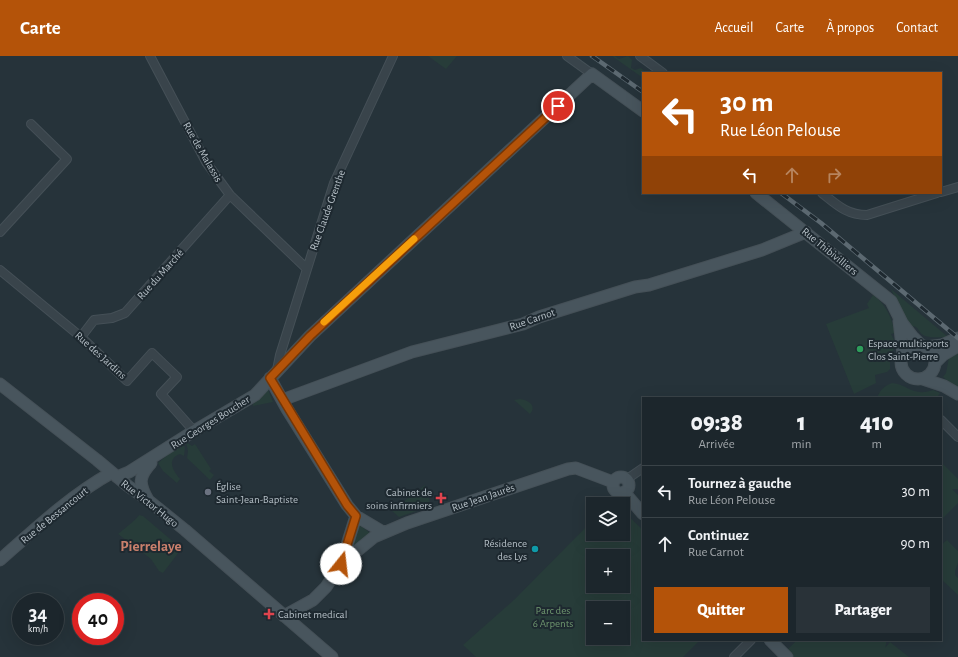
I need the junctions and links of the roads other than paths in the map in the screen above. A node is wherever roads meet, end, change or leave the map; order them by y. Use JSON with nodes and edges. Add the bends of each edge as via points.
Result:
{"nodes":[{"id":1,"x":150,"y":56,"type":"edge"},
{"id":2,"x":393,"y":56,"type":"edge"},
{"id":3,"x":567,"y":56,"type":"edge"},
{"id":4,"x":640,"y":56,"type":"edge"},
{"id":5,"x":662,"y":72,"type":"edge"},
{"id":6,"x":592,"y":74,"type":"junction"},
{"id":7,"x":642,"y":110,"type":"edge"},
{"id":8,"x":31,"y":124,"type":"dead end"},
{"id":9,"x":958,"y":186,"type":"edge"},
{"id":10,"x":942,"y":192,"type":"edge"},
{"id":11,"x":757,"y":194,"type":"edge"},
{"id":12,"x":823,"y":194,"type":"edge"},
{"id":13,"x":934,"y":194,"type":"edge"},
{"id":14,"x":230,"y":196,"type":"junction"},
{"id":15,"x":0,"y":232,"type":"edge"},
{"id":16,"x":806,"y":232,"type":"junction"},
{"id":17,"x":307,"y":269,"type":"junction"},
{"id":18,"x":0,"y":270,"type":"edge"},
{"id":19,"x":898,"y":315,"type":"junction"},
{"id":20,"x":81,"y":337,"type":"junction"},
{"id":21,"x":958,"y":338,"type":"edge"},
{"id":22,"x":924,"y":346,"type":"junction"},
{"id":23,"x":958,"y":346,"type":"edge"},
{"id":24,"x":903,"y":354,"type":"junction"},
{"id":25,"x":935,"y":365,"type":"junction"},
{"id":26,"x":273,"y":374,"type":"junction"},
{"id":27,"x":923,"y":379,"type":"junction"},
{"id":28,"x":0,"y":384,"type":"edge"},
{"id":29,"x":944,"y":386,"type":"junction"},
{"id":30,"x":958,"y":394,"type":"edge"},
{"id":31,"x":282,"y":400,"type":"junction"},
{"id":32,"x":942,"y":421,"type":"edge"},
{"id":33,"x":194,"y":431,"type":"junction"},
{"id":34,"x":958,"y":437,"type":"edge"},
{"id":35,"x":158,"y":455,"type":"junction"},
{"id":36,"x":642,"y":469,"type":"edge"},
{"id":37,"x":114,"y":475,"type":"junction"},
{"id":38,"x":627,"y":478,"type":"junction"},
{"id":39,"x":613,"y":482,"type":"junction"},
{"id":40,"x":624,"y":492,"type":"junction"},
{"id":41,"x":149,"y":501,"type":"junction"},
{"id":42,"x":642,"y":513,"type":"edge"},
{"id":43,"x":356,"y":516,"type":"junction"},
{"id":44,"x":383,"y":532,"type":"junction"},
{"id":45,"x":0,"y":560,"type":"edge"},
{"id":46,"x":341,"y":564,"type":"junction"},
{"id":47,"x":284,"y":616,"type":"junction"},
{"id":48,"x":750,"y":641,"type":"edge"},
{"id":49,"x":771,"y":641,"type":"edge"},
{"id":50,"x":332,"y":657,"type":"edge"},
{"id":51,"x":734,"y":657,"type":"edge"},
{"id":52,"x":787,"y":657,"type":"edge"}],
"edges":[{"from":1,"to":14,"type":"street","name":"Rue de Malassis","via":[[206,162]]},
{"from":2,"to":17,"type":"street","name":"Rue Claude Grenthe","via":[[334,183]]},
{"from":3,"to":6,"type":"street"},
{"from":4,"to":5,"type":"street"},
{"from":6,"to":7,"type":"street"},
{"from":6,"to":26,"type":"street","name":"Rue Georges Boucher","via":[[310,336]]},
{"from":8,"to":15,"type":"street","via":[[67,159]]},
{"from":9,"to":10,"type":"street"},
{"from":11,"to":16,"type":"street","name":"Rue Thibivilliers"},
{"from":12,"to":13,"type":"street","via":[[846,211],[856,214],[867,214]]},
{"from":14,"to":17,"type":"street","name":"Rue de Malassis"},
{"from":14,"to":20,"type":"street","name":"Rue du Marché","via":[[125,313],[112,318],[94,320]]},
{"from":16,"to":19,"type":"street","name":"Rue Thibivilliers","via":[[891,301]]},
{"from":16,"to":31,"type":"street","name":"Rue Carnot","via":[[762,250],[635,287],[523,324],[412,352]]},
{"from":17,"to":26,"type":"street","name":"Rue Claude Grenthe"},
{"from":18,"to":20,"type":"street","name":"Rue des Jardins"},
{"from":19,"to":22,"type":"street","name":"Rue Thibivilliers","via":[[912,336]]},
{"from":19,"to":24,"type":"street","name":"Rue Thibivilliers"},
{"from":20,"to":33,"type":"street","name":"Rue des Jardins","via":[[128,381],[152,353],[177,377],[161,394]]},
{"from":21,"to":22,"type":"street","via":[[942,345]]},
{"from":22,"to":24,"type":"street","via":[[910,347]]},
{"from":22,"to":25,"type":"street","via":[[933,353]]},
{"from":23,"to":25,"type":"street","via":[[947,352]]},
{"from":24,"to":27,"type":"street","via":[[901,363],[904,373],[913,378]]},
{"from":25,"to":27,"type":"street","via":[[932,373]]},
{"from":25,"to":29,"type":"street"},
{"from":26,"to":31,"type":"street"},
{"from":26,"to":33,"type":"street","name":"Rue Georges Boucher","via":[[255,394]]},
{"from":27,"to":29,"type":"street"},
{"from":28,"to":37,"type":"street","name":"Rue Victor Hugo"},
{"from":29,"to":30,"type":"street"},
{"from":31,"to":43,"type":"street"},
{"from":32,"to":34,"type":"street"},
{"from":33,"to":35,"type":"street","name":"Rue Georges Boucher"},
{"from":35,"to":37,"type":"street","name":"Rue Georges Boucher","via":[[129,472]]},
{"from":35,"to":41,"type":"street","name":"Rue Georges Boucher","via":[[141,474],[143,490]]},
{"from":36,"to":38,"type":"street"},
{"from":37,"to":41,"type":"street","name":"Rue Victor Hugo"},
{"from":37,"to":45,"type":"street","name":"Rue de Bessancourt","via":[[95,482],[37,527]]},
{"from":38,"to":39,"type":"street","via":[[619,477]]},
{"from":38,"to":40,"type":"street","via":[[629,485]]},
{"from":39,"to":40,"type":"street","via":[[615,490]]},
{"from":39,"to":44,"type":"street","name":"Rue Jean Jaurès","via":[[576,468],[568,469]]},
{"from":40,"to":42,"type":"street"},
{"from":41,"to":47,"type":"street","name":"Rue Victor Hugo"},
{"from":43,"to":44,"type":"street"},
{"from":43,"to":46,"type":"street"},
{"from":44,"to":46,"type":"street","name":"Rue Jean Jaurès"},
{"from":46,"to":47,"type":"street","via":[[326,587],[313,600]]},
{"from":47,"to":50,"type":"street","name":"Rue Victor Hugo"},
{"from":48,"to":51,"type":"street"},
{"from":49,"to":52,"type":"street"}]}
